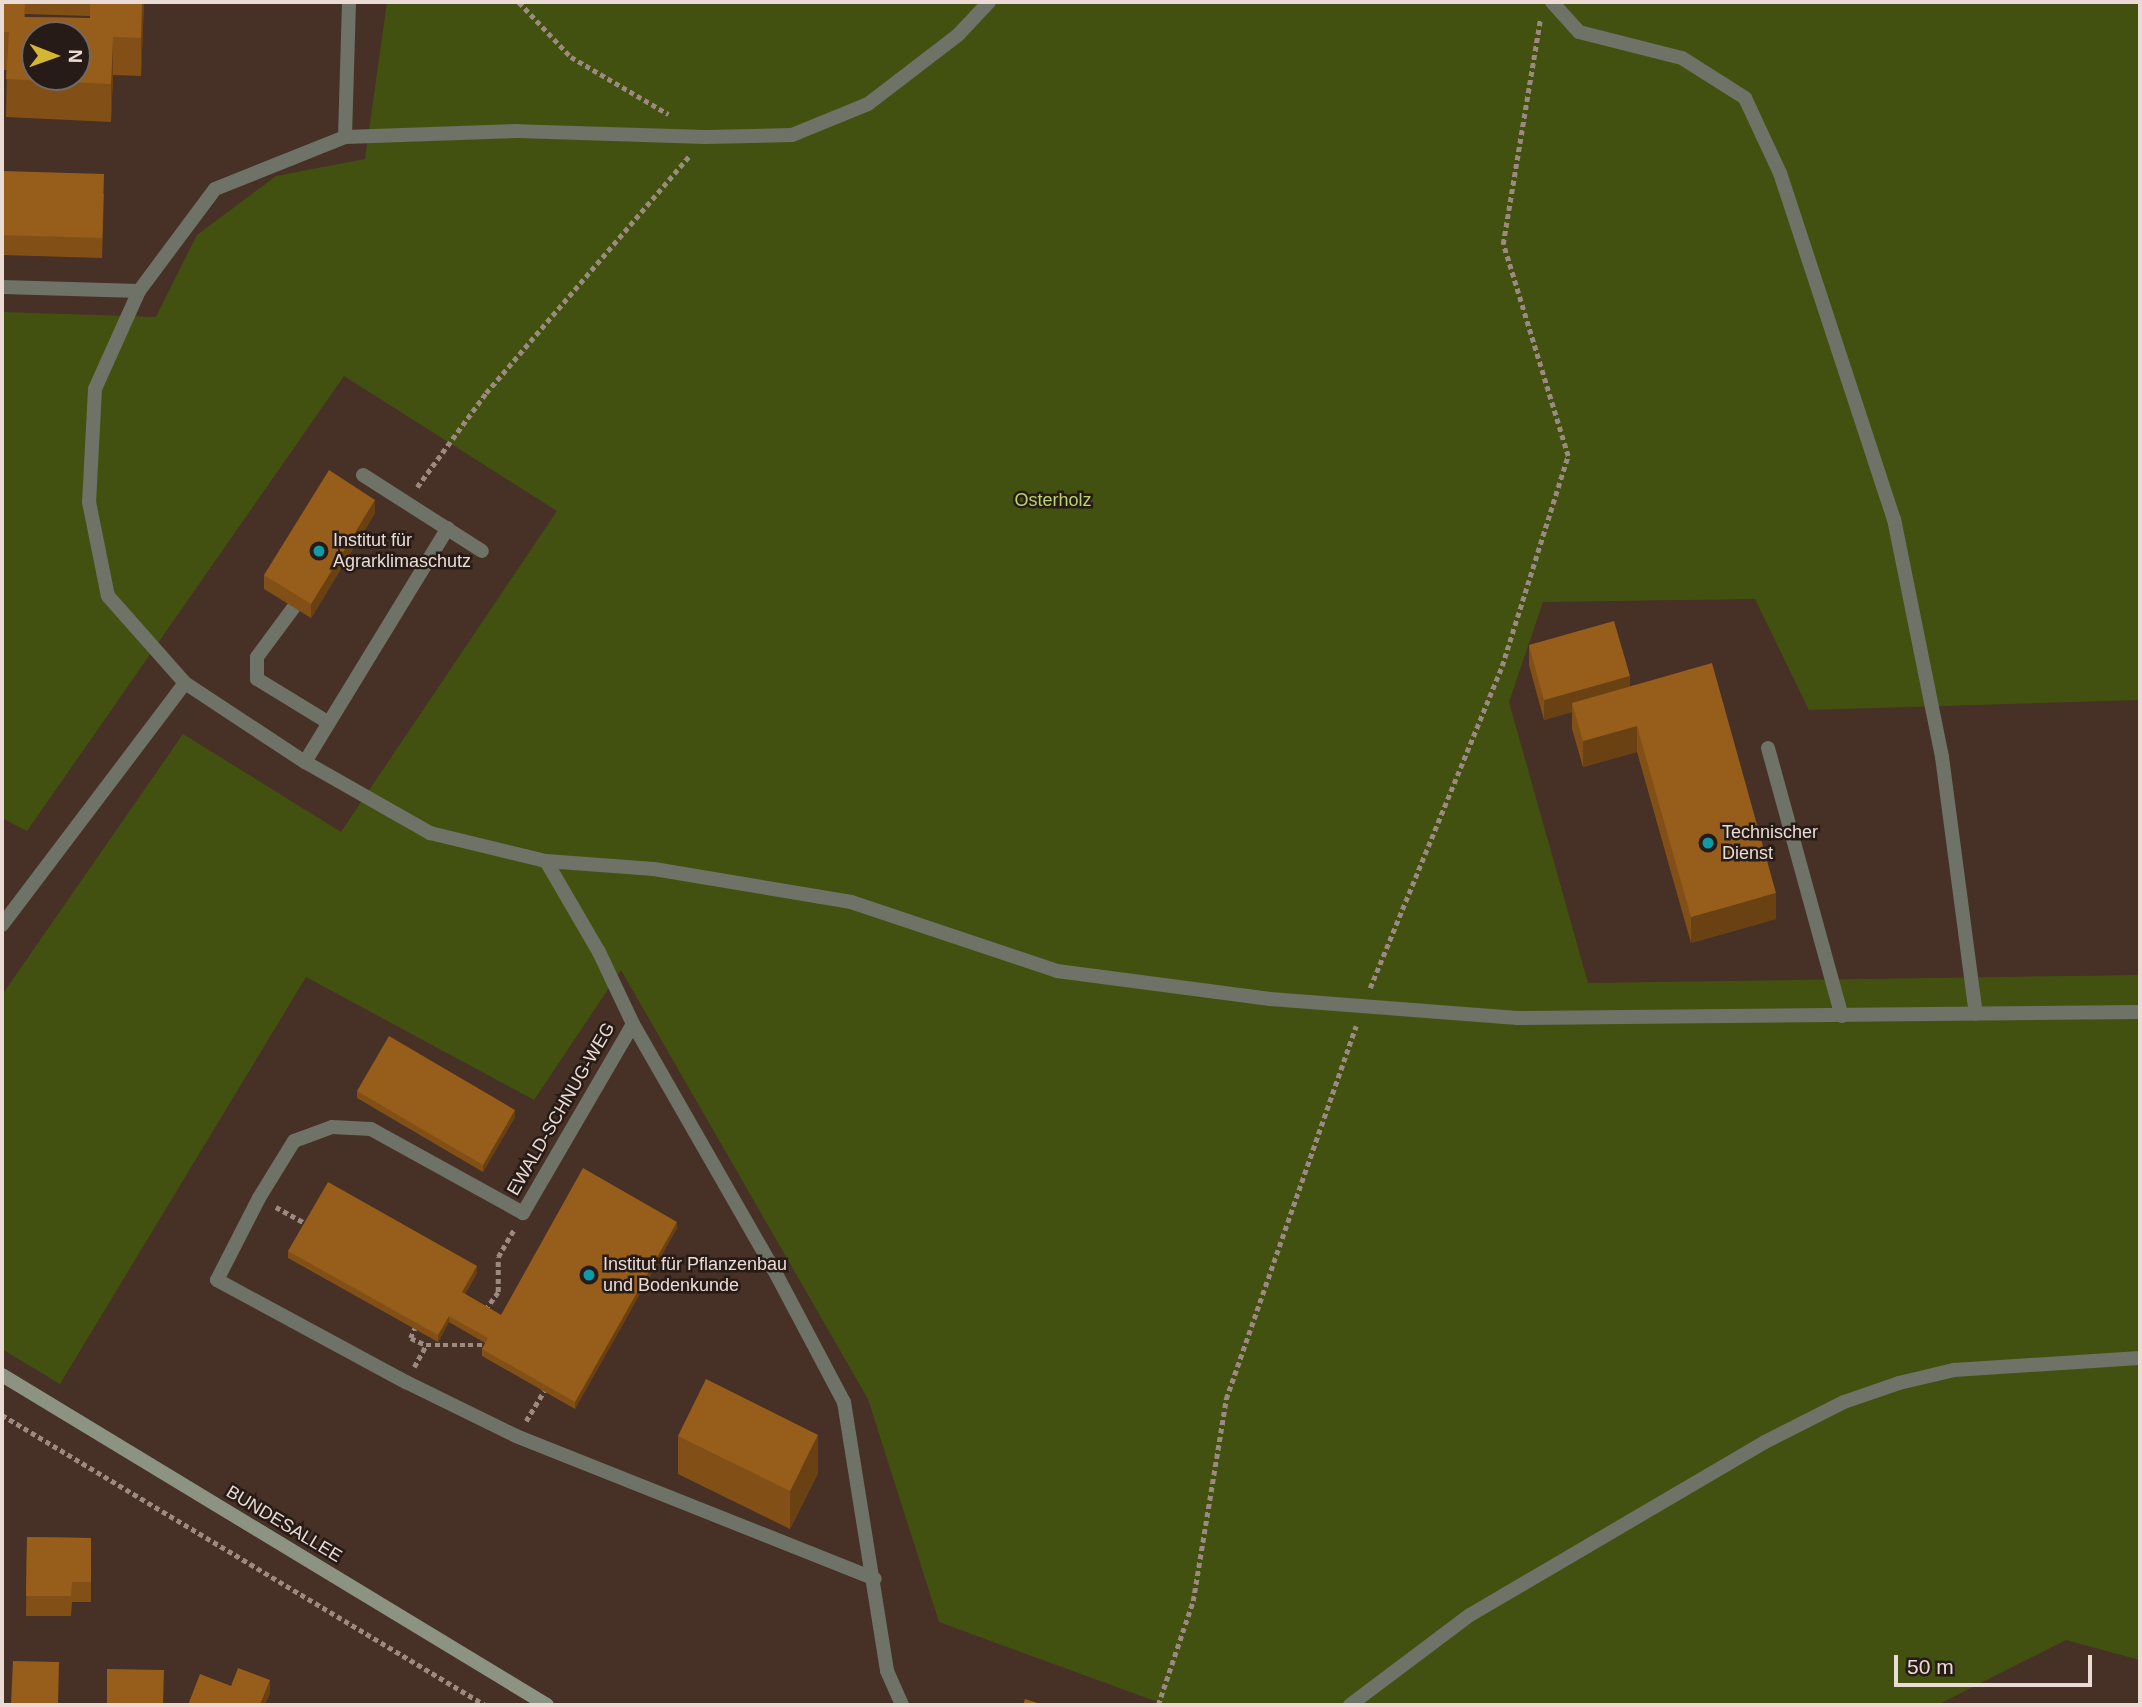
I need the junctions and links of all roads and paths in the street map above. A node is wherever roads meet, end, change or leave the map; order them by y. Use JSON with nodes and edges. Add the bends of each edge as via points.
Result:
{"nodes":[{"id":1,"x":349,"y":2,"type":"edge"},
{"id":2,"x":519,"y":2,"type":"edge"},
{"id":3,"x":989,"y":2,"type":"edge"},
{"id":4,"x":1552,"y":2,"type":"edge"},
{"id":5,"x":1541,"y":15,"type":"dead end"},
{"id":6,"x":671,"y":117,"type":"dead end"},
{"id":7,"x":345,"y":137,"type":"junction"},
{"id":8,"x":705,"y":137,"type":"junction"},
{"id":9,"x":2,"y":287,"type":"edge"},
{"id":10,"x":139,"y":291,"type":"junction"},
{"id":11,"x":363,"y":475,"type":"dead end"},
{"id":12,"x":406,"y":502,"type":"junction"},
{"id":13,"x":448,"y":528,"type":"junction"},
{"id":14,"x":482,"y":551,"type":"dead end"},
{"id":15,"x":294,"y":607,"type":"edge"},
{"id":16,"x":184,"y":683,"type":"junction"},
{"id":17,"x":329,"y":723,"type":"junction"},
{"id":18,"x":1768,"y":748,"type":"dead end"},
{"id":19,"x":305,"y":762,"type":"junction"},
{"id":20,"x":546,"y":860,"type":"junction"},
{"id":21,"x":2,"y":925,"type":"edge"},
{"id":22,"x":1363,"y":1006,"type":"junction"},
{"id":23,"x":2140,"y":1012,"type":"edge"},
{"id":24,"x":1976,"y":1014,"type":"junction"},
{"id":25,"x":1842,"y":1016,"type":"junction"},
{"id":26,"x":633,"y":1024,"type":"junction"},
{"id":27,"x":259,"y":1198,"type":"junction"},
{"id":28,"x":523,"y":1213,"type":"junction"},
{"id":29,"x":318,"y":1231,"type":"edge"},
{"id":30,"x":484,"y":1312,"type":"edge"},
{"id":31,"x":420,"y":1319,"type":"edge"},
{"id":32,"x":426,"y":1345,"type":"junction"},
{"id":33,"x":488,"y":1345,"type":"edge"},
{"id":34,"x":2140,"y":1358,"type":"edge"},
{"id":35,"x":2,"y":1375,"type":"edge"},
{"id":36,"x":406,"y":1382,"type":"junction"},
{"id":37,"x":549,"y":1383,"type":"edge"},
{"id":38,"x":2,"y":1415,"type":"edge"},
{"id":39,"x":516,"y":1436,"type":"junction"},
{"id":40,"x":875,"y":1579,"type":"junction"},
{"id":41,"x":485,"y":1705,"type":"edge"},
{"id":42,"x":547,"y":1705,"type":"edge"},
{"id":43,"x":902,"y":1705,"type":"edge"},
{"id":44,"x":1158,"y":1705,"type":"edge"},
{"id":45,"x":1350,"y":1705,"type":"edge"}],
"edges":[{"from":1,"to":7,"type":"lane"},
{"from":2,"to":6,"type":"path","via":[[571,57]]},
{"from":3,"to":8,"type":"lane","via":[[958,35],[868,104],[792,135]]},
{"from":4,"to":24,"type":"lane","via":[[1579,32],[1682,58],[1745,98],[1780,173],[1894,519],[1942,757]]},
{"from":5,"to":22,"type":"path","via":[[1503,244],[1568,456],[1502,666]]},
{"from":7,"to":8,"type":"lane","via":[[518,131]]},
{"from":7,"to":10,"type":"lane","via":[[215,189]]},
{"from":8,"to":12,"type":"path","via":[[486,393]]},
{"from":9,"to":10,"type":"lane"},
{"from":10,"to":16,"type":"lane","via":[[95,390],[89,502],[108,596]]},
{"from":11,"to":12,"type":"lane"},
{"from":12,"to":13,"type":"lane"},
{"from":13,"to":14,"type":"lane"},
{"from":13,"to":17,"type":"lane"},
{"from":15,"to":17,"type":"lane","via":[[257,657],[257,680]]},
{"from":16,"to":19,"type":"lane"},
{"from":16,"to":21,"type":"lane"},
{"from":17,"to":19,"type":"lane"},
{"from":18,"to":25,"type":"lane"},
{"from":19,"to":20,"type":"lane","via":[[430,833]]},
{"from":20,"to":22,"type":"lane","via":[[654,869],[851,902],[1057,971],[1270,999]]},
{"from":20,"to":26,"type":"lane","via":[[599,952]]},
{"from":22,"to":25,"type":"lane","via":[[1517,1018]]},
{"from":22,"to":44,"type":"path","via":[[1226,1399],[1193,1601]]},
{"from":23,"to":24,"type":"lane"},
{"from":24,"to":25,"type":"lane"},
{"from":26,"to":28,"type":"lane","name":"EWALD-SCHNUG-WEG"},
{"from":26,"to":40,"type":"lane","via":[[845,1402]]},
{"from":27,"to":28,"type":"lane","via":[[295,1141],[332,1127],[371,1129]]},
{"from":27,"to":29,"type":"path"},
{"from":27,"to":36,"type":"lane","via":[[217,1280]]},
{"from":28,"to":30,"type":"path","via":[[498,1257],[498,1292]]},
{"from":31,"to":32,"type":"path","via":[[411,1338]]},
{"from":32,"to":33,"type":"path"},
{"from":32,"to":36,"type":"path"},
{"from":34,"to":45,"type":"lane","via":[[1954,1370],[1899,1383],[1832,1407],[1470,1615]]},
{"from":35,"to":42,"type":"main road","name":"BUNDESALLEE"},
{"from":36,"to":39,"type":"lane"},
{"from":37,"to":39,"type":"path"},
{"from":38,"to":41,"type":"path"},
{"from":39,"to":40,"type":"lane"},
{"from":40,"to":43,"type":"lane","via":[[887,1671]]}]}
